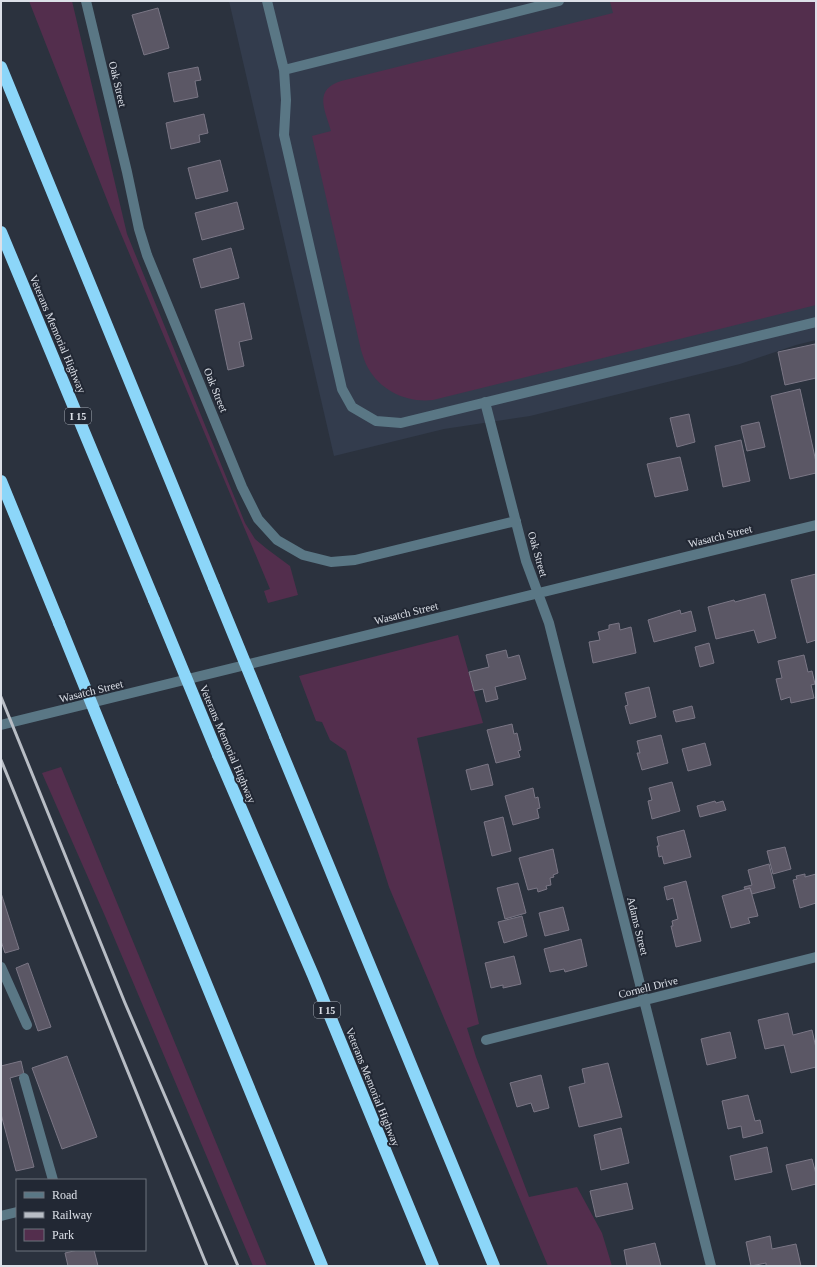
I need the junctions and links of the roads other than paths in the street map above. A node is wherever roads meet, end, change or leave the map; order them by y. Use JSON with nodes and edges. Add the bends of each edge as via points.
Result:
{"nodes":[{"id":1,"x":86,"y":1,"type":"edge"},
{"id":2,"x":267,"y":1,"type":"edge"},
{"id":3,"x":559,"y":1,"type":"edge"},
{"id":4,"x":1,"y":67,"type":"edge"},
{"id":5,"x":284,"y":70,"type":"junction"},
{"id":6,"x":1,"y":232,"type":"edge"},
{"id":7,"x":816,"y":322,"type":"edge"},
{"id":8,"x":485,"y":402,"type":"junction"},
{"id":9,"x":1,"y":481,"type":"edge"},
{"id":10,"x":516,"y":522,"type":"junction"},
{"id":11,"x":816,"y":526,"type":"edge"},
{"id":12,"x":537,"y":594,"type":"junction"},
{"id":13,"x":1,"y":725,"type":"edge"},
{"id":14,"x":816,"y":957,"type":"edge"},
{"id":15,"x":1,"y":967,"type":"edge"},
{"id":16,"x":644,"y":1000,"type":"junction"},
{"id":17,"x":27,"y":1026,"type":"dead end"},
{"id":18,"x":486,"y":1040,"type":"dead end"},
{"id":19,"x":24,"y":1078,"type":"dead end"},
{"id":20,"x":53,"y":1179,"type":"edge"},
{"id":21,"x":16,"y":1212,"type":"edge"},
{"id":22,"x":1,"y":1216,"type":"edge"},
{"id":23,"x":322,"y":1266,"type":"edge"},
{"id":24,"x":433,"y":1266,"type":"edge"},
{"id":25,"x":494,"y":1266,"type":"edge"},
{"id":26,"x":711,"y":1266,"type":"edge"}],
"edges":[{"from":1,"to":10,"type":"street","name":"Oak Street","via":[[141,235],[242,487],[258,519],[277,540],[303,555],[330,562],[355,560]]},
{"from":2,"to":5,"type":"street"},
{"from":3,"to":5,"type":"street"},
{"from":4,"to":25,"type":"highway","bridge":true},
{"from":5,"to":8,"type":"street","via":[[284,135],[342,389],[352,407],[376,421],[401,423]]},
{"from":6,"to":24,"type":"highway","name":"Veterans Memorial Highway","number":"I 15","bridge":true},
{"from":7,"to":8,"type":"street"},
{"from":8,"to":10,"type":"street","name":"Oak Street"},
{"from":9,"to":23,"type":"highway","bridge":true},
{"from":10,"to":12,"type":"street","name":"Oak Street"},
{"from":11,"to":12,"type":"street","name":"Wasatch Street"},
{"from":12,"to":13,"type":"street","name":"Wasatch Street"},
{"from":12,"to":16,"type":"street","name":"Adams Street","via":[[549,623]]},
{"from":14,"to":16,"type":"street","name":"Cornell Drive"},
{"from":15,"to":17,"type":"street"},
{"from":16,"to":18,"type":"street","name":"Cornell Drive"},
{"from":16,"to":26,"type":"street","name":"Adams Street"},
{"from":19,"to":20,"type":"street"},
{"from":21,"to":22,"type":"street"}]}
